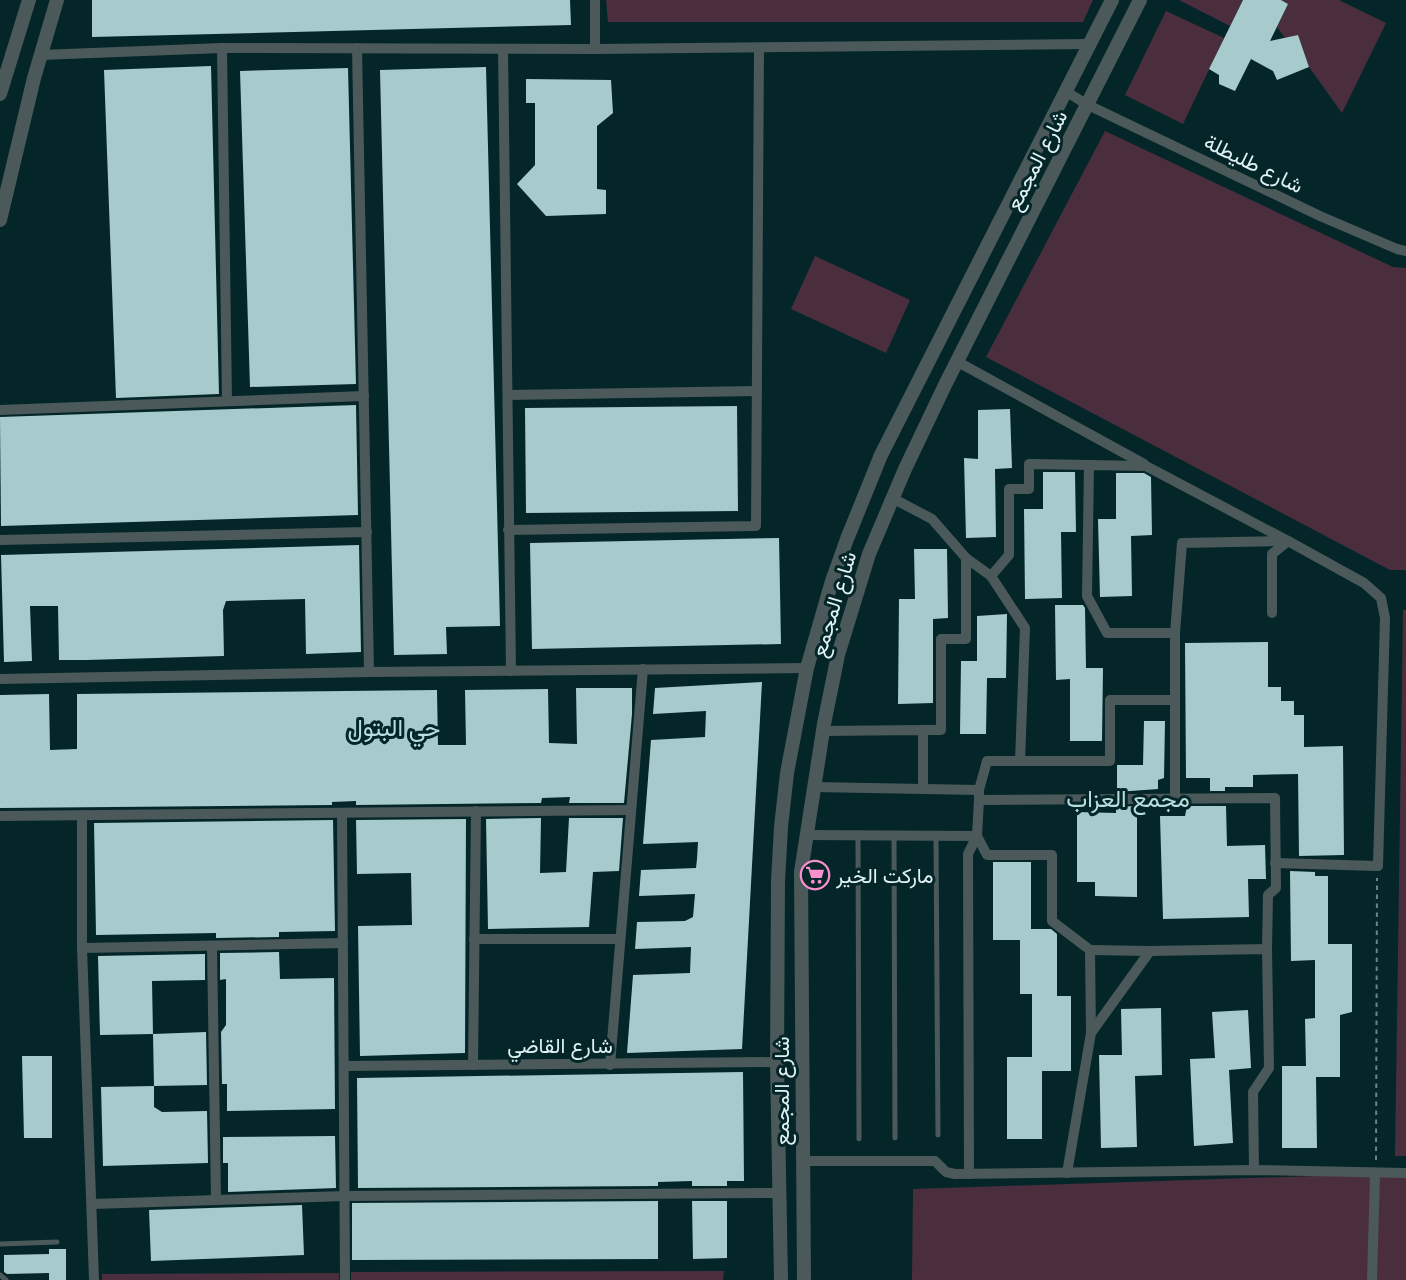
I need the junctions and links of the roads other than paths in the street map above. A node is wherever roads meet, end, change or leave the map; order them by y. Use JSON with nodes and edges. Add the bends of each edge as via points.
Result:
{"nodes":[{"id":1,"x":29,"y":0,"type":"edge"},
{"id":2,"x":57,"y":0,"type":"edge"},
{"id":3,"x":594,"y":0,"type":"edge"},
{"id":4,"x":1112,"y":0,"type":"edge"},
{"id":5,"x":1140,"y":0,"type":"edge"},
{"id":6,"x":1089,"y":44,"type":"junction"},
{"id":7,"x":222,"y":48,"type":"junction"},
{"id":8,"x":357,"y":48,"type":"junction"},
{"id":9,"x":759,"y":48,"type":"junction"},
{"id":10,"x":503,"y":49,"type":"junction"},
{"id":11,"x":595,"y":49,"type":"junction"},
{"id":12,"x":40,"y":56,"type":"junction"},
{"id":13,"x":1065,"y":91,"type":"junction"},
{"id":14,"x":0,"y":94,"type":"edge"},
{"id":15,"x":1088,"y":105,"type":"junction"},
{"id":16,"x":0,"y":220,"type":"edge"},
{"id":17,"x":1406,"y":251,"type":"edge"},
{"id":18,"x":958,"y":362,"type":"junction"},
{"id":19,"x":757,"y":391,"type":"junction"},
{"id":20,"x":508,"y":395,"type":"junction"},
{"id":21,"x":364,"y":396,"type":"junction"},
{"id":22,"x":226,"y":401,"type":"junction"},
{"id":23,"x":0,"y":410,"type":"edge"},
{"id":24,"x":1089,"y":465,"type":"junction"},
{"id":25,"x":1146,"y":466,"type":"junction"},
{"id":26,"x":892,"y":498,"type":"junction"},
{"id":27,"x":508,"y":530,"type":"junction"},
{"id":28,"x":367,"y":532,"type":"junction"},
{"id":29,"x":0,"y":540,"type":"edge"},
{"id":30,"x":1288,"y":541,"type":"junction"},
{"id":31,"x":966,"y":558,"type":"junction"},
{"id":32,"x":991,"y":576,"type":"junction"},
{"id":33,"x":1272,"y":613,"type":"dead end"},
{"id":34,"x":1175,"y":633,"type":"junction"},
{"id":35,"x":807,"y":668,"type":"junction"},
{"id":36,"x":643,"y":669,"type":"junction"},
{"id":37,"x":511,"y":671,"type":"junction"},
{"id":38,"x":369,"y":672,"type":"junction"},
{"id":39,"x":0,"y":679,"type":"edge"},
{"id":40,"x":1175,"y":700,"type":"junction"},
{"id":41,"x":923,"y":730,"type":"junction"},
{"id":42,"x":822,"y":731,"type":"junction"},
{"id":43,"x":1020,"y":761,"type":"junction"},
{"id":44,"x":814,"y":787,"type":"junction"},
{"id":45,"x":923,"y":789,"type":"junction"},
{"id":46,"x":979,"y":795,"type":"junction"},
{"id":47,"x":1175,"y":798,"type":"junction"},
{"id":48,"x":631,"y":810,"type":"junction"},
{"id":49,"x":476,"y":812,"type":"junction"},
{"id":50,"x":342,"y":813,"type":"junction"},
{"id":51,"x":82,"y":815,"type":"junction"},
{"id":52,"x":0,"y":816,"type":"edge"},
{"id":53,"x":806,"y":836,"type":"junction"},
{"id":54,"x":858,"y":836,"type":"junction"},
{"id":55,"x":894,"y":836,"type":"junction"},
{"id":56,"x":936,"y":836,"type":"junction"},
{"id":57,"x":977,"y":836,"type":"junction"},
{"id":58,"x":779,"y":850,"type":"junction"},
{"id":59,"x":804,"y":853,"type":"junction"},
{"id":60,"x":1275,"y":863,"type":"junction"},
{"id":61,"x":802,"y":893,"type":"junction"},
{"id":62,"x":777,"y":894,"type":"junction"},
{"id":63,"x":474,"y":939,"type":"junction"},
{"id":64,"x":620,"y":939,"type":"junction"},
{"id":65,"x":343,"y":943,"type":"junction"},
{"id":66,"x":212,"y":946,"type":"junction"},
{"id":67,"x":82,"y":948,"type":"junction"},
{"id":68,"x":1267,"y":949,"type":"junction"},
{"id":69,"x":1090,"y":950,"type":"junction"},
{"id":70,"x":1150,"y":951,"type":"junction"},
{"id":71,"x":1091,"y":1033,"type":"junction"},
{"id":72,"x":777,"y":1062,"type":"junction"},
{"id":73,"x":473,"y":1065,"type":"junction"},
{"id":74,"x":610,"y":1065,"type":"junction"},
{"id":75,"x":344,"y":1066,"type":"junction"},
{"id":76,"x":778,"y":1086,"type":"junction"},
{"id":77,"x":802,"y":1111,"type":"junction"},
{"id":78,"x":938,"y":1135,"type":"dead end"},
{"id":79,"x":896,"y":1138,"type":"dead end"},
{"id":80,"x":860,"y":1139,"type":"dead end"},
{"id":81,"x":802,"y":1161,"type":"junction"},
{"id":82,"x":1254,"y":1170,"type":"junction"},
{"id":83,"x":1067,"y":1173,"type":"junction"},
{"id":84,"x":1406,"y":1173,"type":"edge"},
{"id":85,"x":969,"y":1174,"type":"junction"},
{"id":86,"x":1376,"y":1174,"type":"junction"},
{"id":87,"x":779,"y":1193,"type":"junction"},
{"id":88,"x":345,"y":1196,"type":"junction"},
{"id":89,"x":216,"y":1200,"type":"junction"},
{"id":90,"x":92,"y":1204,"type":"junction"},
{"id":91,"x":57,"y":1242,"type":"dead end"},
{"id":92,"x":0,"y":1244,"type":"edge"},
{"id":93,"x":0,"y":1275,"type":"edge"},
{"id":94,"x":6,"y":1280,"type":"edge"},
{"id":95,"x":94,"y":1280,"type":"edge"},
{"id":96,"x":345,"y":1280,"type":"edge"},
{"id":97,"x":781,"y":1280,"type":"edge"},
{"id":98,"x":804,"y":1280,"type":"edge"},
{"id":99,"x":1372,"y":1280,"type":"edge"}],
"edges":[{"from":1,"to":14,"type":"street"},
{"from":2,"to":12,"type":"street"},
{"from":3,"to":11,"type":"street"},
{"from":4,"to":6,"type":"street","name":"شارع المجمع"},
{"from":5,"to":15,"type":"street","name":"شارع المجمع"},
{"from":6,"to":9,"type":"street"},
{"from":6,"to":13,"type":"street","name":"شارع المجمع"},
{"from":7,"to":8,"type":"street"},
{"from":7,"to":12,"type":"street"},
{"from":7,"to":22,"type":"street"},
{"from":8,"to":10,"type":"street"},
{"from":8,"to":21,"type":"street"},
{"from":9,"to":11,"type":"street"},
{"from":9,"to":19,"type":"street"},
{"from":10,"to":11,"type":"street"},
{"from":10,"to":20,"type":"street"},
{"from":12,"to":16,"type":"street"},
{"from":13,"to":15,"type":"street","name":"شارع طليطلة"},
{"from":13,"to":35,"type":"street","name":"شارع المجمع","via":[[882,455],[847,539]]},
{"from":15,"to":17,"type":"street","name":"شارع طليطلة","via":[[1320,216]]},
{"from":15,"to":18,"type":"street","name":"شارع المجمع"},
{"from":18,"to":25,"type":"street"},
{"from":18,"to":26,"type":"street","name":"شارع المجمع"},
{"from":19,"to":20,"type":"street"},
{"from":19,"to":27,"type":"street","via":[[756,526]]},
{"from":20,"to":27,"type":"street"},
{"from":21,"to":22,"type":"street"},
{"from":21,"to":28,"type":"street"},
{"from":22,"to":23,"type":"street"},
{"from":24,"to":25,"type":"street"},
{"from":24,"to":32,"type":"street","via":[[1029,464],[1029,489],[1009,489],[1009,555]]},
{"from":24,"to":34,"type":"street","via":[[1087,596],[1107,633]]},
{"from":25,"to":30,"type":"street"},
{"from":26,"to":31,"type":"street","via":[[932,519]]},
{"from":26,"to":42,"type":"street","name":"شارع المجمع","via":[[847,621]]},
{"from":27,"to":37,"type":"street"},
{"from":28,"to":29,"type":"street"},
{"from":28,"to":38,"type":"street"},
{"from":30,"to":33,"type":"street","via":[[1272,555]]},
{"from":30,"to":34,"type":"street","via":[[1182,543]]},
{"from":30,"to":60,"type":"street","via":[[1364,583],[1381,598],[1385,618],[1377,866]]},
{"from":31,"to":32,"type":"street"},
{"from":31,"to":41,"type":"street","via":[[966,639],[941,639],[941,730]]},
{"from":32,"to":43,"type":"street","via":[[1024,628]]},
{"from":34,"to":40,"type":"street"},
{"from":35,"to":36,"type":"street"},
{"from":35,"to":58,"type":"street","name":"شارع المجمع","via":[[787,773]]},
{"from":36,"to":37,"type":"street"},
{"from":36,"to":48,"type":"street"},
{"from":37,"to":38,"type":"street"},
{"from":38,"to":39,"type":"street"},
{"from":40,"to":43,"type":"street","via":[[1110,700],[1110,761]]},
{"from":40,"to":47,"type":"street"},
{"from":41,"to":42,"type":"street"},
{"from":41,"to":45,"type":"street"},
{"from":42,"to":44,"type":"street","name":"شارع المجمع"},
{"from":43,"to":46,"type":"street","via":[[987,761]]},
{"from":44,"to":45,"type":"street"},
{"from":44,"to":53,"type":"street","name":"شارع المجمع"},
{"from":45,"to":46,"type":"street"},
{"from":46,"to":47,"type":"street"},
{"from":46,"to":57,"type":"street"},
{"from":47,"to":60,"type":"street","via":[[1275,798]]},
{"from":48,"to":49,"type":"street"},
{"from":48,"to":64,"type":"street"},
{"from":49,"to":50,"type":"street"},
{"from":49,"to":63,"type":"street"},
{"from":50,"to":51,"type":"street"},
{"from":50,"to":65,"type":"street"},
{"from":51,"to":52,"type":"street"},
{"from":51,"to":67,"type":"street"},
{"from":53,"to":54,"type":"street"},
{"from":53,"to":59,"type":"street","name":"شارع المجمع"},
{"from":54,"to":55,"type":"street"},
{"from":54,"to":80,"type":"lane"},
{"from":55,"to":56,"type":"street"},
{"from":55,"to":79,"type":"lane"},
{"from":56,"to":57,"type":"street"},
{"from":56,"to":78,"type":"lane"},
{"from":57,"to":69,"type":"street","via":[[987,855],[1052,855],[1052,921]]},
{"from":57,"to":85,"type":"street","via":[[968,854]]},
{"from":58,"to":59,"type":"street","via":[[782,860],[789,863],[796,862]]},
{"from":58,"to":62,"type":"street","name":"شارع المجمع"},
{"from":59,"to":61,"type":"street","name":"شارع المجمع"},
{"from":60,"to":68,"type":"street","via":[[1276,888],[1268,895]]},
{"from":61,"to":62,"type":"street","via":[[792,881],[782,885]]},
{"from":61,"to":77,"type":"street","name":"شارع المجمع"},
{"from":62,"to":72,"type":"street","name":"شارع المجمع"},
{"from":63,"to":64,"type":"street"},
{"from":63,"to":73,"type":"street"},
{"from":64,"to":74,"type":"street"},
{"from":65,"to":66,"type":"street"},
{"from":65,"to":75,"type":"street"},
{"from":66,"to":67,"type":"street"},
{"from":66,"to":89,"type":"street"},
{"from":67,"to":90,"type":"street"},
{"from":68,"to":70,"type":"street"},
{"from":68,"to":82,"type":"street","via":[[1269,1068],[1253,1092]]},
{"from":69,"to":70,"type":"street"},
{"from":69,"to":71,"type":"street"},
{"from":70,"to":71,"type":"street"},
{"from":71,"to":83,"type":"street"},
{"from":72,"to":74,"type":"street","name":"شارع القاضي"},
{"from":72,"to":76,"type":"street","name":"شارع المجمع"},
{"from":73,"to":74,"type":"street","name":"شارع القاضي"},
{"from":73,"to":75,"type":"street","name":"شارع القاضي"},
{"from":75,"to":88,"type":"street"},
{"from":76,"to":77,"type":"street","via":[[789,1134],[797,1132]]},
{"from":76,"to":87,"type":"street","name":"شارع المجمع"},
{"from":77,"to":81,"type":"street","name":"شارع المجمع"},
{"from":81,"to":85,"type":"street","via":[[936,1161],[946,1172]]},
{"from":81,"to":98,"type":"street","name":"شارع المجمع"},
{"from":82,"to":83,"type":"street"},
{"from":82,"to":86,"type":"street"},
{"from":83,"to":85,"type":"street"},
{"from":84,"to":86,"type":"street"},
{"from":86,"to":99,"type":"street"},
{"from":87,"to":88,"type":"street"},
{"from":87,"to":97,"type":"street","name":"شارع المجمع"},
{"from":88,"to":89,"type":"street"},
{"from":88,"to":96,"type":"street"},
{"from":89,"to":90,"type":"street"},
{"from":90,"to":95,"type":"street"},
{"from":91,"to":92,"type":"lane"},
{"from":93,"to":94,"type":"lane"}]}
